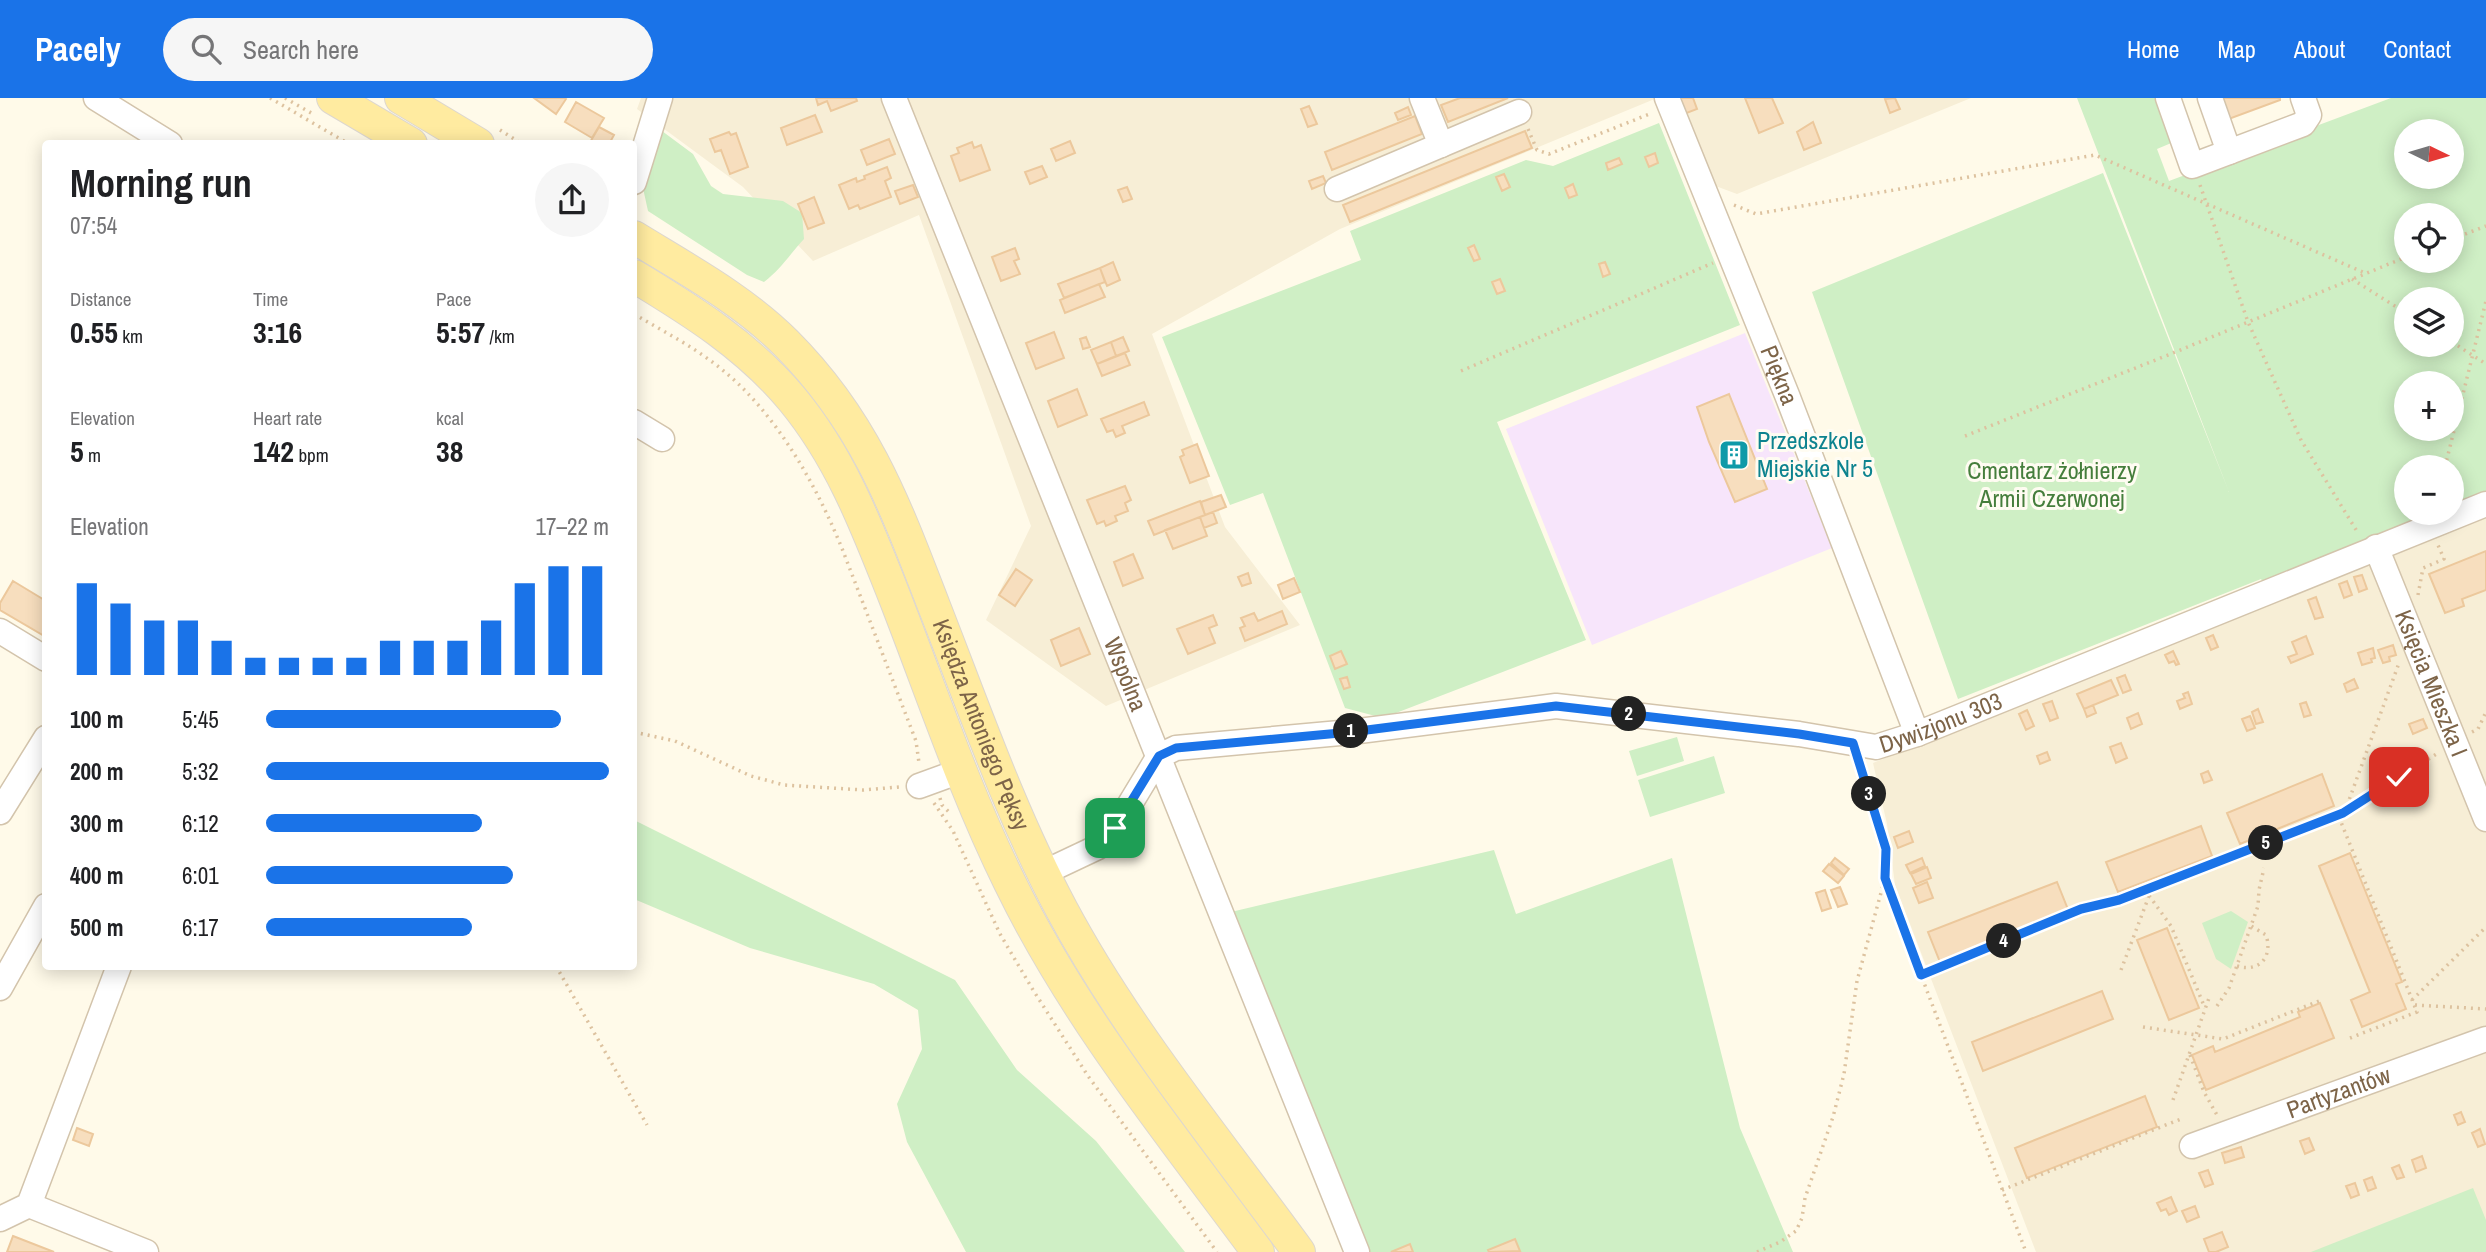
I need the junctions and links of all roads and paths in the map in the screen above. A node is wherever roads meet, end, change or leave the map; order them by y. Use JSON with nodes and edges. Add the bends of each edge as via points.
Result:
{"nodes":[{"id":1,"x":96,"y":98,"type":"edge"},
{"id":2,"x":270,"y":98,"type":"edge"},
{"id":3,"x":333,"y":98,"type":"edge"},
{"id":4,"x":401,"y":98,"type":"edge"},
{"id":5,"x":660,"y":98,"type":"edge"},
{"id":6,"x":894,"y":98,"type":"edge"},
{"id":7,"x":1422,"y":98,"type":"edge"},
{"id":8,"x":2168,"y":98,"type":"edge"},
{"id":9,"x":2210,"y":98,"type":"edge"},
{"id":10,"x":2303,"y":98,"type":"edge"},
{"id":11,"x":1665,"y":103,"type":"edge"},
{"id":12,"x":1519,"y":112,"type":"joint"},
{"id":13,"x":164,"y":140,"type":"edge"},
{"id":14,"x":342,"y":140,"type":"edge"},
{"id":15,"x":404,"y":140,"type":"edge"},
{"id":16,"x":471,"y":140,"type":"edge"},
{"id":17,"x":1441,"y":145,"type":"junction"},
{"id":18,"x":2229,"y":152,"type":"junction"},
{"id":19,"x":2192,"y":166,"type":"junction"},
{"id":20,"x":637,"y":172,"type":"edge"},
{"id":21,"x":1337,"y":189,"type":"dead end"},
{"id":22,"x":1706,"y":194,"type":"junction"},
{"id":23,"x":2207,"y":204,"type":"junction"},
{"id":24,"x":2486,"y":226,"type":"edge"},
{"id":25,"x":2464,"y":234,"type":"edge"},
{"id":26,"x":637,"y":239,"type":"edge"},
{"id":27,"x":1731,"y":256,"type":"junction"},
{"id":28,"x":2394,"y":262,"type":"edge"},
{"id":29,"x":2365,"y":273,"type":"junction"},
{"id":30,"x":637,"y":278,"type":"edge"},
{"id":31,"x":2351,"y":278,"type":"junction"},
{"id":32,"x":2486,"y":300,"type":"edge"},
{"id":33,"x":2394,"y":305,"type":"edge"},
{"id":34,"x":2248,"y":322,"type":"junction"},
{"id":35,"x":2464,"y":349,"type":"edge"},
{"id":36,"x":2473,"y":355,"type":"junction"},
{"id":37,"x":2486,"y":363,"type":"edge"},
{"id":38,"x":1461,"y":371,"type":"dead end"},
{"id":39,"x":637,"y":424,"type":"edge"},
{"id":40,"x":1965,"y":436,"type":"dead end"},
{"id":41,"x":662,"y":439,"type":"dead end"},
{"id":42,"x":2448,"y":455,"type":"edge"},
{"id":43,"x":2486,"y":504,"type":"edge"},
{"id":44,"x":2430,"y":526,"type":"junction"},
{"id":45,"x":2372,"y":549,"type":"junction"},
{"id":46,"x":0,"y":631,"type":"edge"},
{"id":47,"x":2410,"y":633,"type":"junction"},
{"id":48,"x":42,"y":657,"type":"edge"},
{"id":49,"x":637,"y":733,"type":"edge"},
{"id":50,"x":1917,"y":734,"type":"junction"},
{"id":51,"x":2454,"y":742,"type":"junction"},
{"id":52,"x":1853,"y":743,"type":"junction"},
{"id":53,"x":42,"y":745,"type":"edge"},
{"id":54,"x":1159,"y":756,"type":"junction"},
{"id":55,"x":962,"y":770,"type":"junction"},
{"id":56,"x":919,"y":786,"type":"joint"},
{"id":57,"x":0,"y":813,"type":"edge"},
{"id":58,"x":2343,"y":813,"type":"junction"},
{"id":59,"x":2486,"y":819,"type":"edge"},
{"id":60,"x":2264,"y":868,"type":"dead end"},
{"id":61,"x":1043,"y":873,"type":"junction"},
{"id":62,"x":1885,"y":878,"type":"junction"},
{"id":63,"x":2145,"y":890,"type":"junction"},
{"id":64,"x":2149,"y":896,"type":"junction"},
{"id":65,"x":42,"y":913,"type":"edge"},
{"id":66,"x":2251,"y":926,"type":"junction"},
{"id":67,"x":2486,"y":927,"type":"edge"},
{"id":68,"x":2237,"y":967,"type":"junction"},
{"id":69,"x":117,"y":970,"type":"edge"},
{"id":70,"x":558,"y":970,"type":"edge"},
{"id":71,"x":2121,"y":970,"type":"dead end"},
{"id":72,"x":1921,"y":975,"type":"junction"},
{"id":73,"x":0,"y":988,"type":"edge"},
{"id":74,"x":2209,"y":998,"type":"dead end"},
{"id":75,"x":2319,"y":1001,"type":"dead end"},
{"id":76,"x":2413,"y":1002,"type":"junction"},
{"id":77,"x":2217,"y":1006,"type":"dead end"},
{"id":78,"x":2205,"y":1008,"type":"junction"},
{"id":79,"x":2486,"y":1009,"type":"edge"},
{"id":80,"x":2143,"y":1027,"type":"dead end"},
{"id":81,"x":2195,"y":1035,"type":"junction"},
{"id":82,"x":2350,"y":1038,"type":"dead end"},
{"id":83,"x":2486,"y":1039,"type":"edge"},
{"id":84,"x":2189,"y":1053,"type":"junction"},
{"id":85,"x":2173,"y":1100,"type":"dead end"},
{"id":86,"x":2181,"y":1119,"type":"dead end"},
{"id":87,"x":2207,"y":1119,"type":"dead end"},
{"id":88,"x":646,"y":1125,"type":"dead end"},
{"id":89,"x":2192,"y":1146,"type":"dead end"},
{"id":90,"x":2002,"y":1190,"type":"junction"},
{"id":91,"x":29,"y":1205,"type":"junction"},
{"id":92,"x":0,"y":1219,"type":"edge"},
{"id":93,"x":146,"y":1252,"type":"edge"},
{"id":94,"x":1258,"y":1252,"type":"edge"},
{"id":95,"x":1299,"y":1252,"type":"edge"},
{"id":96,"x":1357,"y":1252,"type":"edge"},
{"id":97,"x":1757,"y":1252,"type":"edge"},
{"id":98,"x":2026,"y":1252,"type":"edge"}],
"edges":[{"from":1,"to":13,"type":"street"},
{"from":2,"to":14,"type":"path"},
{"from":3,"to":15,"type":"main road"},
{"from":4,"to":16,"type":"main road"},
{"from":5,"to":20,"type":"street"},
{"from":6,"to":54,"type":"street","name":"Wspólna"},
{"from":7,"to":17,"type":"street"},
{"from":8,"to":19,"type":"street"},
{"from":9,"to":18,"type":"street"},
{"from":10,"to":18,"type":"street","via":[[2309,115],[2303,124]]},
{"from":11,"to":12,"type":"path","via":[[1549,154],[1537,150]]},
{"from":11,"to":22,"type":"street","name":"Piękna"},
{"from":12,"to":17,"type":"street"},
{"from":17,"to":21,"type":"street"},
{"from":18,"to":19,"type":"street"},
{"from":19,"to":23,"type":"path"},
{"from":22,"to":23,"type":"path","via":[[1756,214],[2095,155]]},
{"from":22,"to":27,"type":"street","name":"Piękna"},
{"from":23,"to":29,"type":"path"},
{"from":23,"to":34,"type":"path"},
{"from":24,"to":25,"type":"path"},
{"from":26,"to":61,"type":"main road","name":"Księdza Antoniego Pęksy","via":[[765,324],[833,397],[860,437],[889,492],[1013,809]]},
{"from":27,"to":38,"type":"path"},
{"from":27,"to":50,"type":"street","name":"Piękna"},
{"from":28,"to":29,"type":"path"},
{"from":29,"to":31,"type":"path"},
{"from":30,"to":55,"type":"main road","name":"Księdza Antoniego Pęksy","via":[[745,351],[818,434],[858,505]]},
{"from":31,"to":33,"type":"path"},
{"from":31,"to":34,"type":"path"},
{"from":32,"to":36,"type":"path"},
{"from":34,"to":40,"type":"path"},
{"from":34,"to":45,"type":"path","via":[[2301,440]]},
{"from":35,"to":36,"type":"path"},
{"from":36,"to":37,"type":"path"},
{"from":36,"to":42,"type":"path"},
{"from":39,"to":41,"type":"street"},
{"from":43,"to":44,"type":"street","name":"Dywizjonu 303"},
{"from":44,"to":45,"type":"street","name":"Dywizjonu 303"},
{"from":44,"to":47,"type":"path","via":[[2444,559],[2423,568]]},
{"from":45,"to":47,"type":"street","name":"Księcia Mieszka I"},
{"from":45,"to":50,"type":"street","name":"Dywizjonu 303"},
{"from":46,"to":48,"type":"street"},
{"from":47,"to":51,"type":"street","name":"Księcia Mieszka I"},
{"from":47,"to":58,"type":"path"},
{"from":49,"to":56,"type":"path","via":[[675,741],[751,776],[784,785],[863,790]]},
{"from":50,"to":52,"type":"street","name":"Dywizjonu 303","via":[[1876,747]]},
{"from":51,"to":58,"type":"path"},
{"from":51,"to":59,"type":"street","name":"Księcia Mieszka I"},
{"from":52,"to":54,"type":"street","name":"Dywizjonu 303","via":[[1556,706],[1176,748]]},
{"from":52,"to":62,"type":"path","via":[[1886,849]]},
{"from":53,"to":57,"type":"street"},
{"from":54,"to":61,"type":"street","via":[[1110,837]]},
{"from":54,"to":96,"type":"street","name":"Wspólna"},
{"from":55,"to":56,"type":"street"},
{"from":55,"to":94,"type":"main road","name":"Księdza Antoniego Pęksy","via":[[1010,883],[1061,976]]},
{"from":58,"to":63,"type":"path"},
{"from":58,"to":76,"type":"path","via":[[2345,835]]},
{"from":60,"to":66,"type":"path"},
{"from":61,"to":95,"type":"main road","name":"Księdza Antoniego Pęksy","via":[[1126,1015]]},
{"from":62,"to":72,"type":"path"},
{"from":62,"to":97,"type":"path","via":[[1857,981],[1844,1074],[1802,1218],[1796,1231]]},
{"from":63,"to":64,"type":"path"},
{"from":63,"to":72,"type":"path","via":[[2081,909]]},
{"from":64,"to":71,"type":"path"},
{"from":64,"to":78,"type":"path","via":[[2171,926]]},
{"from":65,"to":73,"type":"street"},
{"from":66,"to":68,"type":"path"},
{"from":66,"to":68,"type":"path","via":[[2266,935],[2266,957],[2254,967]]},
{"from":67,"to":76,"type":"path"},
{"from":68,"to":77,"type":"path"},
{"from":69,"to":91,"type":"street"},
{"from":70,"to":88,"type":"path"},
{"from":72,"to":90,"type":"path"},
{"from":74,"to":78,"type":"path"},
{"from":75,"to":81,"type":"path","via":[[2223,1039]]},
{"from":76,"to":79,"type":"path"},
{"from":76,"to":82,"type":"path","via":[[2417,1012]]},
{"from":78,"to":81,"type":"path"},
{"from":80,"to":81,"type":"path"},
{"from":81,"to":84,"type":"path"},
{"from":83,"to":89,"type":"street","name":"Partyzantów"},
{"from":84,"to":85,"type":"path"},
{"from":84,"to":87,"type":"path","via":[[2217,1115]]},
{"from":86,"to":90,"type":"path"},
{"from":90,"to":98,"type":"path"},
{"from":91,"to":92,"type":"street"},
{"from":91,"to":93,"type":"street"}]}
